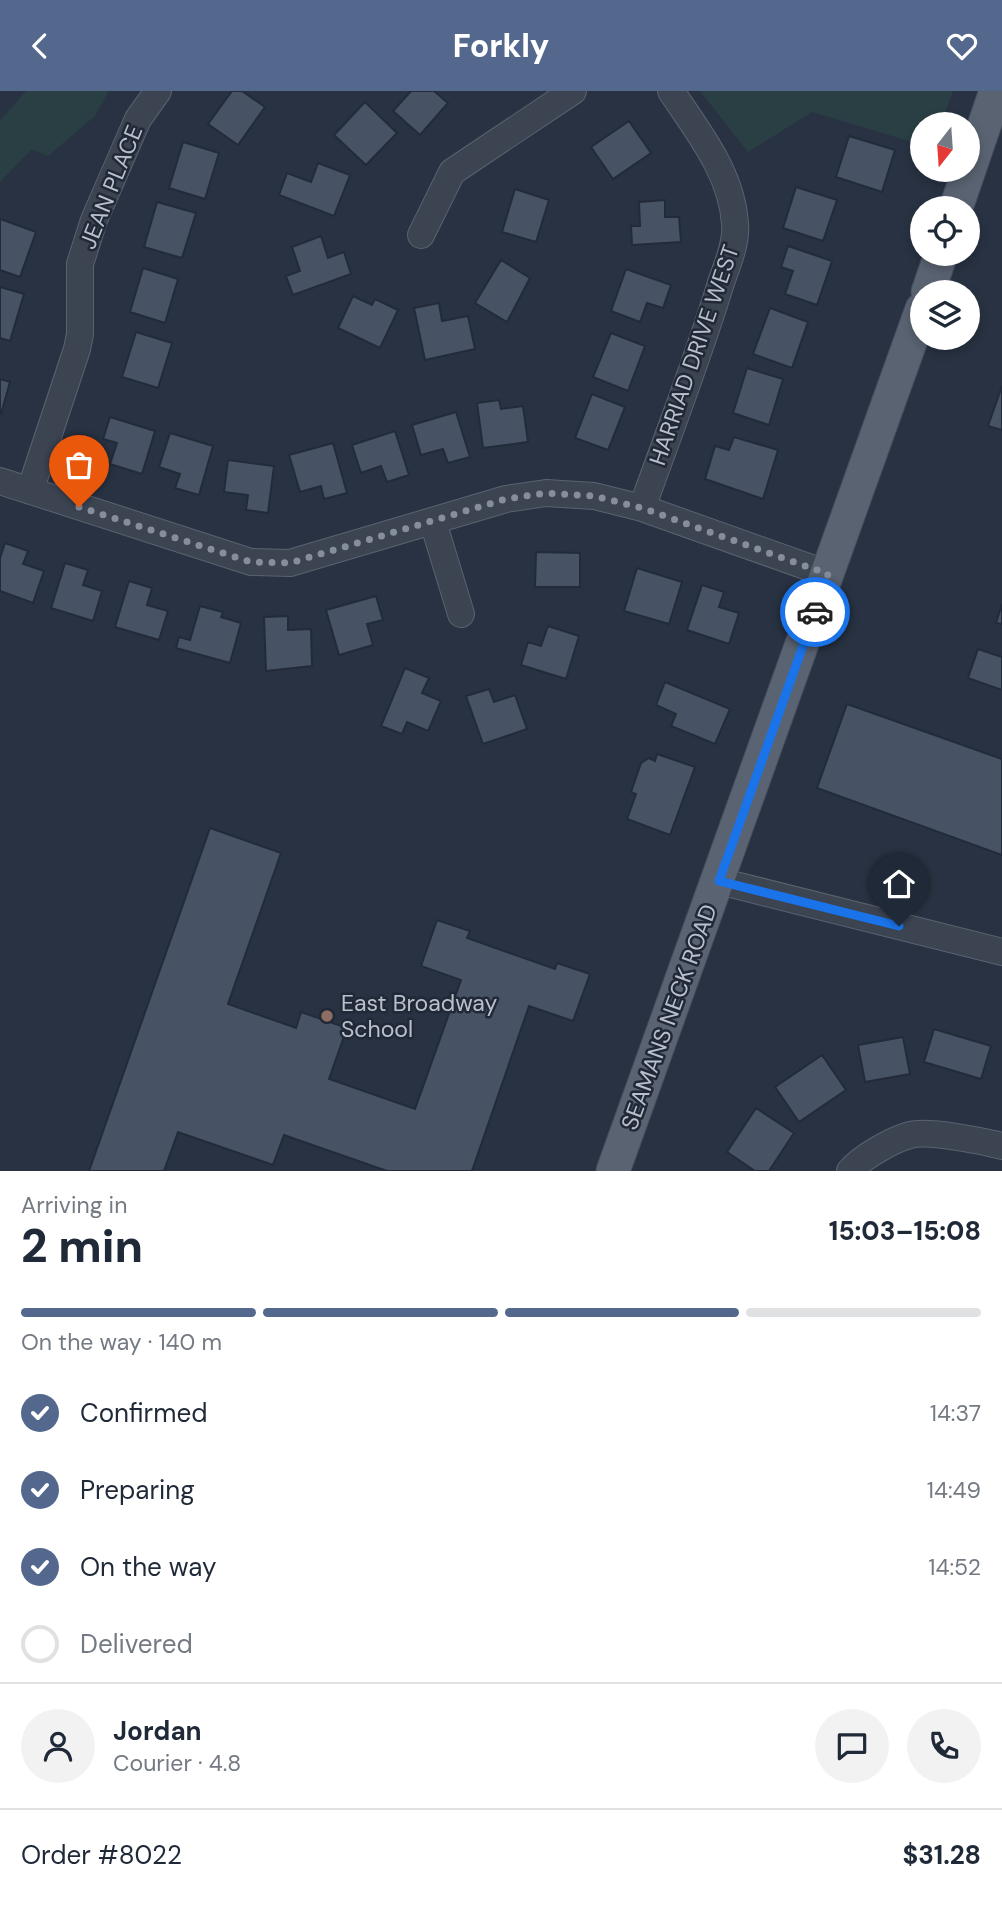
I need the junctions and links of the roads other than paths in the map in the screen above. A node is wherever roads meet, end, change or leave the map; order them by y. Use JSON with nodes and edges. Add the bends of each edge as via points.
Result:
{"nodes":[{"id":1,"x":158,"y":91,"type":"edge"},
{"id":2,"x":573,"y":91,"type":"edge"},
{"id":3,"x":671,"y":91,"type":"edge"},
{"id":4,"x":996,"y":91,"type":"edge"},
{"id":5,"x":961,"y":196,"type":"edge"},
{"id":6,"x":421,"y":235,"type":"dead end"},
{"id":7,"x":910,"y":343,"type":"edge"},
{"id":8,"x":0,"y":481,"type":"edge"},
{"id":9,"x":30,"y":491,"type":"junction"},
{"id":10,"x":642,"y":508,"type":"junction"},
{"id":11,"x":433,"y":522,"type":"junction"},
{"id":12,"x":828,"y":574,"type":"junction"},
{"id":13,"x":461,"y":614,"type":"dead end"},
{"id":14,"x":719,"y":881,"type":"junction"},
{"id":15,"x":1002,"y":952,"type":"edge"},
{"id":16,"x":1002,"y":1146,"type":"edge"},
{"id":17,"x":613,"y":1171,"type":"edge"},
{"id":18,"x":850,"y":1171,"type":"edge"}],
"edges":[{"from":1,"to":9,"type":"street","name":"JEAN PLACE","via":[[138,119],[94,220],[80,264],[77,349]]},
{"from":2,"to":6,"type":"street","via":[[452,172]]},
{"from":3,"to":10,"type":"street","name":"HARRIAD DRIVE WEST","via":[[713,153],[727,183],[736,225],[715,303]]},
{"from":4,"to":5,"type":"main road"},
{"from":7,"to":12,"type":"main road","name":"SEAMANS NECK ROAD"},
{"from":8,"to":9,"type":"street"},
{"from":9,"to":11,"type":"street","via":[[251,562],[290,563]]},
{"from":10,"to":11,"type":"street","via":[[594,496],[546,493],[506,499]]},
{"from":10,"to":12,"type":"street"},
{"from":11,"to":13,"type":"street"},
{"from":12,"to":14,"type":"main road","name":"SEAMANS NECK ROAD"},
{"from":14,"to":15,"type":"street"},
{"from":14,"to":17,"type":"main road","name":"SEAMANS NECK ROAD"},
{"from":16,"to":18,"type":"street","via":[[912,1134],[860,1160]]}]}
